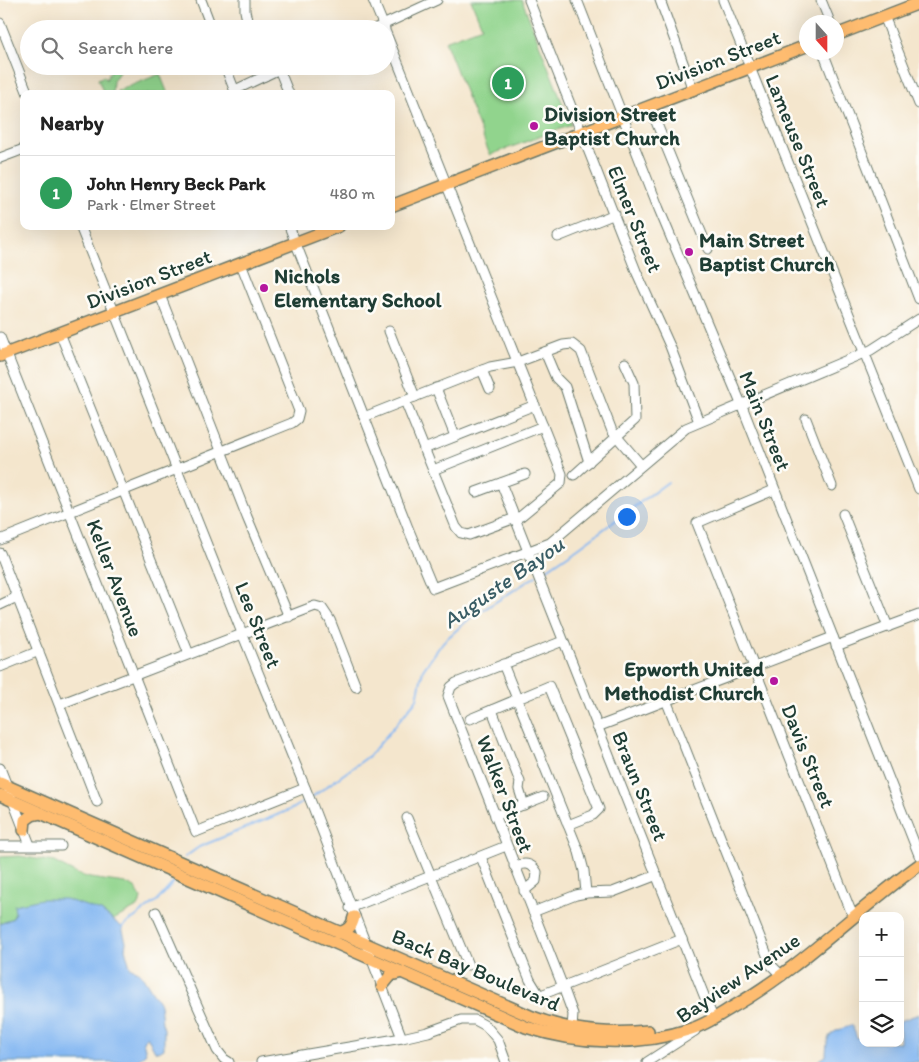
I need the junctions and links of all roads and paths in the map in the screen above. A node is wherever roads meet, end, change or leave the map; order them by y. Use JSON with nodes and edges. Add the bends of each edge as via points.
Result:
{"nodes":[{"id":1,"x":200,"y":0,"type":"edge"},
{"id":2,"x":245,"y":0,"type":"edge"},
{"id":3,"x":373,"y":0,"type":"edge"},
{"id":4,"x":436,"y":0,"type":"edge"},
{"id":5,"x":529,"y":0,"type":"edge"},
{"id":6,"x":577,"y":0,"type":"edge"},
{"id":7,"x":660,"y":0,"type":"edge"},
{"id":8,"x":723,"y":0,"type":"edge"},
{"id":9,"x":821,"y":0,"type":"edge"},
{"id":10,"x":919,"y":3,"type":"edge"},
{"id":11,"x":903,"y":4,"type":"edge"},
{"id":12,"x":827,"y":15,"type":"edge"},
{"id":13,"x":884,"y":16,"type":"junction"},
{"id":14,"x":208,"y":20,"type":"edge"},
{"id":15,"x":247,"y":20,"type":"edge"},
{"id":16,"x":381,"y":20,"type":"edge"},
{"id":17,"x":0,"y":23,"type":"edge"},
{"id":18,"x":395,"y":23,"type":"edge"},
{"id":19,"x":844,"y":32,"type":"edge"},
{"id":20,"x":799,"y":49,"type":"edge"},
{"id":21,"x":395,"y":54,"type":"edge"},
{"id":22,"x":826,"y":60,"type":"edge"},
{"id":23,"x":750,"y":68,"type":"junction"},
{"id":24,"x":20,"y":74,"type":"edge"},
{"id":25,"x":21,"y":75,"type":"edge"},
{"id":26,"x":229,"y":75,"type":"edge"},
{"id":27,"x":284,"y":75,"type":"edge"},
{"id":28,"x":265,"y":76,"type":"edge"},
{"id":29,"x":26,"y":90,"type":"edge"},
{"id":30,"x":234,"y":90,"type":"edge"},
{"id":31,"x":239,"y":90,"type":"edge"},
{"id":32,"x":288,"y":90,"type":"edge"},
{"id":33,"x":694,"y":90,"type":"junction"},
{"id":34,"x":919,"y":104,"type":"edge"},
{"id":35,"x":650,"y":107,"type":"junction"},
{"id":36,"x":624,"y":117,"type":"junction"},
{"id":37,"x":582,"y":133,"type":"junction"},
{"id":38,"x":20,"y":150,"type":"edge"},
{"id":39,"x":0,"y":158,"type":"edge"},
{"id":40,"x":447,"y":185,"type":"junction"},
{"id":41,"x":395,"y":204,"type":"edge"},
{"id":42,"x":615,"y":214,"type":"junction"},
{"id":43,"x":82,"y":230,"type":"edge"},
{"id":44,"x":291,"y":230,"type":"edge"},
{"id":45,"x":329,"y":230,"type":"edge"},
{"id":46,"x":558,"y":237,"type":"dead end"},
{"id":47,"x":296,"y":243,"type":"junction"},
{"id":48,"x":708,"y":250,"type":"dead end"},
{"id":49,"x":242,"y":264,"type":"junction"},
{"id":50,"x":160,"y":295,"type":"junction"},
{"id":51,"x":919,"y":299,"type":"edge"},
{"id":52,"x":114,"y":313,"type":"junction"},
{"id":53,"x":919,"y":319,"type":"edge"},
{"id":54,"x":388,"y":331,"type":"dead end"},
{"id":55,"x":60,"y":334,"type":"junction"},
{"id":56,"x":0,"y":338,"type":"edge"},
{"id":57,"x":545,"y":352,"type":"junction"},
{"id":58,"x":864,"y":352,"type":"junction"},
{"id":59,"x":3,"y":355,"type":"edge"},
{"id":60,"x":518,"y":362,"type":"junction"},
{"id":61,"x":625,"y":363,"type":"dead end"},
{"id":62,"x":482,"y":370,"type":"junction"},
{"id":63,"x":436,"y":388,"type":"junction"},
{"id":64,"x":490,"y":389,"type":"dead end"},
{"id":65,"x":415,"y":397,"type":"junction"},
{"id":66,"x":405,"y":400,"type":"junction"},
{"id":67,"x":535,"y":405,"type":"junction"},
{"id":68,"x":742,"y":406,"type":"junction"},
{"id":69,"x":364,"y":417,"type":"junction"},
{"id":70,"x":806,"y":419,"type":"dead end"},
{"id":71,"x":699,"y":422,"type":"junction"},
{"id":72,"x":543,"y":426,"type":"junction"},
{"id":73,"x":456,"y":436,"type":"junction"},
{"id":74,"x":617,"y":436,"type":"junction"},
{"id":75,"x":424,"y":448,"type":"junction"},
{"id":76,"x":220,"y":450,"type":"junction"},
{"id":77,"x":588,"y":462,"type":"junction"},
{"id":78,"x":641,"y":464,"type":"junction"},
{"id":79,"x":177,"y":468,"type":"junction"},
{"id":80,"x":433,"y":470,"type":"junction"},
{"id":81,"x":525,"y":474,"type":"dead end"},
{"id":82,"x":574,"y":475,"type":"dead end"},
{"id":83,"x":501,"y":483,"type":"junction"},
{"id":84,"x":832,"y":486,"type":"dead end"},
{"id":85,"x":919,"y":489,"type":"edge"},
{"id":86,"x":123,"y":490,"type":"junction"},
{"id":87,"x":774,"y":490,"type":"junction"},
{"id":88,"x":476,"y":492,"type":"dead end"},
{"id":89,"x":70,"y":512,"type":"junction"},
{"id":90,"x":843,"y":514,"type":"dead end"},
{"id":91,"x":515,"y":518,"type":"junction"},
{"id":92,"x":0,"y":540,"type":"edge"},
{"id":93,"x":529,"y":552,"type":"junction"},
{"id":94,"x":0,"y":553,"type":"edge"},
{"id":95,"x":17,"y":597,"type":"junction"},
{"id":96,"x":0,"y":605,"type":"edge"},
{"id":97,"x":919,"y":615,"type":"edge"},
{"id":98,"x":289,"y":617,"type":"junction"},
{"id":99,"x":888,"y":628,"type":"junction"},
{"id":100,"x":242,"y":633,"type":"junction"},
{"id":101,"x":563,"y":641,"type":"junction"},
{"id":102,"x":834,"y":641,"type":"junction"},
{"id":103,"x":39,"y":651,"type":"junction"},
{"id":104,"x":189,"y":654,"type":"junction"},
{"id":105,"x":504,"y":664,"type":"junction"},
{"id":106,"x":0,"y":667,"type":"edge"},
{"id":107,"x":753,"y":667,"type":"junction"},
{"id":108,"x":134,"y":676,"type":"junction"},
{"id":109,"x":356,"y":687,"type":"dead end"},
{"id":110,"x":517,"y":699,"type":"junction"},
{"id":111,"x":666,"y":700,"type":"junction"},
{"id":112,"x":60,"y":704,"type":"junction"},
{"id":113,"x":492,"y":710,"type":"junction"},
{"id":114,"x":470,"y":719,"type":"dead end"},
{"id":115,"x":597,"y":726,"type":"junction"},
{"id":116,"x":0,"y":768,"type":"edge"},
{"id":117,"x":4,"y":784,"type":"edge"},
{"id":118,"x":306,"y":790,"type":"junction"},
{"id":119,"x":0,"y":795,"type":"edge"},
{"id":120,"x":543,"y":797,"type":"dead end"},
{"id":121,"x":12,"y":800,"type":"junction"},
{"id":122,"x":97,"y":802,"type":"dead end"},
{"id":123,"x":524,"y":805,"type":"junction"},
{"id":124,"x":41,"y":813,"type":"junction"},
{"id":125,"x":495,"y":816,"type":"junction"},
{"id":126,"x":407,"y":818,"type":"dead end"},
{"id":127,"x":568,"y":825,"type":"junction"},
{"id":128,"x":24,"y":830,"type":"junction"},
{"id":129,"x":30,"y":845,"type":"junction"},
{"id":130,"x":0,"y":846,"type":"edge"},
{"id":131,"x":61,"y":846,"type":"dead end"},
{"id":132,"x":506,"y":846,"type":"junction"},
{"id":133,"x":919,"y":855,"type":"edge"},
{"id":134,"x":481,"y":857,"type":"junction"},
{"id":135,"x":919,"y":865,"type":"edge"},
{"id":136,"x":514,"y":866,"type":"junction"},
{"id":137,"x":657,"y":875,"type":"junction"},
{"id":138,"x":431,"y":876,"type":"junction"},
{"id":139,"x":524,"y":890,"type":"junction"},
{"id":140,"x":586,"y":893,"type":"junction"},
{"id":141,"x":156,"y":912,"type":"dead end"},
{"id":142,"x":352,"y":912,"type":"junction"},
{"id":143,"x":533,"y":912,"type":"junction"},
{"id":144,"x":855,"y":916,"type":"junction"},
{"id":145,"x":340,"y":933,"type":"junction"},
{"id":146,"x":682,"y":939,"type":"junction"},
{"id":147,"x":365,"y":944,"type":"junction"},
{"id":148,"x":371,"y":959,"type":"junction"},
{"id":149,"x":468,"y":965,"type":"dead end"},
{"id":150,"x":402,"y":972,"type":"junction"},
{"id":151,"x":782,"y":976,"type":"junction"},
{"id":152,"x":382,"y":986,"type":"junction"},
{"id":153,"x":563,"y":986,"type":"junction"},
{"id":154,"x":713,"y":1018,"type":"junction"},
{"id":155,"x":572,"y":1029,"type":"junction"},
{"id":156,"x":402,"y":1038,"type":"junction"},
{"id":157,"x":228,"y":1062,"type":"edge"},
{"id":158,"x":261,"y":1062,"type":"edge"},
{"id":159,"x":506,"y":1062,"type":"edge"},
{"id":160,"x":647,"y":1062,"type":"edge"}],
"edges":[{"from":1,"to":14,"type":"street"},
{"from":2,"to":15,"type":"street"},
{"from":3,"to":16,"type":"street"},
{"from":4,"to":18,"type":"street"},
{"from":5,"to":37,"type":"street","name":"Elmer Street"},
{"from":6,"to":36,"type":"street","name":"Main Street"},
{"from":7,"to":33,"type":"street"},
{"from":8,"to":23,"type":"street","name":"Lameuse Street"},
{"from":9,"to":12,"type":"street"},
{"from":10,"to":11,"type":"main road"},
{"from":11,"to":13,"type":"main road"},
{"from":13,"to":19,"type":"main road"},
{"from":13,"to":34,"type":"street"},
{"from":17,"to":24,"type":"street"},
{"from":20,"to":23,"type":"main road","name":"Division Street"},
{"from":21,"to":40,"type":"street"},
{"from":22,"to":51,"type":"street"},
{"from":23,"to":33,"type":"main road","name":"Division Street"},
{"from":23,"to":58,"type":"street","name":"Lameuse Street"},
{"from":25,"to":29,"type":"street"},
{"from":26,"to":30,"type":"street"},
{"from":27,"to":32,"type":"street"},
{"from":28,"to":31,"type":"street"},
{"from":33,"to":35,"type":"main road","name":"Division Street"},
{"from":35,"to":36,"type":"main road","name":"Division Street"},
{"from":35,"to":48,"type":"street"},
{"from":36,"to":37,"type":"main road","name":"Division Street"},
{"from":36,"to":68,"type":"street","name":"Main Street"},
{"from":37,"to":40,"type":"main road","name":"Division Street"},
{"from":37,"to":42,"type":"street","name":"Elmer Street"},
{"from":38,"to":39,"type":"street"},
{"from":40,"to":41,"type":"main road","name":"Division Street"},
{"from":40,"to":60,"type":"street"},
{"from":42,"to":46,"type":"street"},
{"from":42,"to":71,"type":"street","name":"Elmer Street"},
{"from":43,"to":52,"type":"street","name":"Lee Street"},
{"from":44,"to":47,"type":"street"},
{"from":45,"to":47,"type":"main road","name":"Division Street"},
{"from":47,"to":49,"type":"main road","name":"Division Street"},
{"from":47,"to":69,"type":"street"},
{"from":49,"to":50,"type":"main road","name":"Division Street"},
{"from":49,"to":76,"type":"street","via":[[299,411],[297,419],[292,422]]},
{"from":50,"to":52,"type":"main road","name":"Division Street"},
{"from":50,"to":76,"type":"street"},
{"from":52,"to":55,"type":"main road","name":"Division Street"},
{"from":52,"to":79,"type":"street","name":"Lee Street"},
{"from":53,"to":58,"type":"street"},
{"from":54,"to":65,"type":"street"},
{"from":55,"to":59,"type":"main road","name":"Division Street"},
{"from":55,"to":86,"type":"street"},
{"from":56,"to":59,"type":"street","name":"Keller Avenue"},
{"from":57,"to":60,"type":"street"},
{"from":57,"to":74,"type":"street","via":[[572,344],[581,351],[610,427]]},
{"from":57,"to":77,"type":"street","via":[[556,378],[567,392]]},
{"from":58,"to":68,"type":"street"},
{"from":58,"to":85,"type":"street","name":"Lameuse Street"},
{"from":59,"to":89,"type":"street","name":"Keller Avenue"},
{"from":60,"to":62,"type":"street"},
{"from":60,"to":67,"type":"street"},
{"from":61,"to":74,"type":"street","via":[[634,383],[636,416],[633,423]]},
{"from":62,"to":63,"type":"street"},
{"from":62,"to":64,"type":"street"},
{"from":63,"to":65,"type":"street"},
{"from":63,"to":73,"type":"street"},
{"from":65,"to":66,"type":"street"},
{"from":66,"to":69,"type":"street"},
{"from":66,"to":75,"type":"street"},
{"from":67,"to":72,"type":"street"},
{"from":67,"to":73,"type":"street"},
{"from":68,"to":71,"type":"street"},
{"from":68,"to":87,"type":"street","name":"Main Street"},
{"from":69,"to":93,"type":"street","via":[[433,588]]},
{"from":70,"to":84,"type":"street"},
{"from":71,"to":78,"type":"street","via":[[680,431]]},
{"from":72,"to":80,"type":"street"},
{"from":72,"to":91,"type":"street","via":[[562,480],[530,510]]},
{"from":73,"to":75,"type":"street"},
{"from":74,"to":77,"type":"street"},
{"from":74,"to":78,"type":"street"},
{"from":75,"to":80,"type":"street"},
{"from":76,"to":79,"type":"street"},
{"from":76,"to":98,"type":"street"},
{"from":77,"to":82,"type":"street"},
{"from":78,"to":93,"type":"street","via":[[555,539]]},
{"from":79,"to":86,"type":"street"},
{"from":79,"to":100,"type":"street","name":"Lee Street"},
{"from":80,"to":91,"type":"street","via":[[461,533],[468,535]]},
{"from":81,"to":83,"type":"street"},
{"from":83,"to":88,"type":"street"},
{"from":83,"to":91,"type":"street","name":"Braun Street"},
{"from":86,"to":89,"type":"street"},
{"from":86,"to":104,"type":"street"},
{"from":87,"to":102,"type":"street","name":"Main Street"},
{"from":87,"to":107,"type":"street","name":"Davis Street","via":[[697,523]]},
{"from":89,"to":92,"type":"street"},
{"from":89,"to":108,"type":"street","name":"Keller Avenue"},
{"from":90,"to":99,"type":"street"},
{"from":91,"to":93,"type":"street","name":"Braun Street"},
{"from":93,"to":101,"type":"street","name":"Braun Street"},
{"from":94,"to":95,"type":"street"},
{"from":95,"to":96,"type":"street"},
{"from":95,"to":103,"type":"street"},
{"from":97,"to":99,"type":"street"},
{"from":98,"to":100,"type":"street"},
{"from":98,"to":109,"type":"street","via":[[319,606],[325,611]]},
{"from":99,"to":102,"type":"street"},
{"from":100,"to":104,"type":"street"},
{"from":100,"to":118,"type":"street","name":"Lee Street"},
{"from":101,"to":105,"type":"street","name":"Walker Street"},
{"from":101,"to":115,"type":"street","name":"Braun Street"},
{"from":102,"to":107,"type":"street"},
{"from":102,"to":133,"type":"street","name":"Main Street"},
{"from":103,"to":106,"type":"street"},
{"from":103,"to":112,"type":"street"},
{"from":104,"to":108,"type":"street"},
{"from":105,"to":110,"type":"street"},
{"from":105,"to":125,"type":"street","name":"Walker Street","via":[[456,683],[448,696]]},
{"from":107,"to":111,"type":"street"},
{"from":107,"to":144,"type":"street","name":"Davis Street"},
{"from":108,"to":112,"type":"street"},
{"from":108,"to":118,"type":"street","name":"Keller Avenue","via":[[196,832]]},
{"from":110,"to":113,"type":"street"},
{"from":110,"to":127,"type":"street"},
{"from":110,"to":127,"type":"street","via":[[549,686],[598,805],[597,812]]},
{"from":111,"to":115,"type":"street"},
{"from":111,"to":151,"type":"street","via":[[771,965]]},
{"from":112,"to":122,"type":"street"},
{"from":113,"to":114,"type":"street"},
{"from":113,"to":123,"type":"street","via":[[520,782]]},
{"from":115,"to":137,"type":"street","name":"Braun Street"},
{"from":116,"to":117,"type":"street"},
{"from":117,"to":121,"type":"street"},
{"from":117,"to":145,"type":"main road","name":"Back Bay Boulevard"},
{"from":118,"to":142,"type":"street","name":"Lee Street"},
{"from":119,"to":121,"type":"main road","name":"Back Bay Boulevard"},
{"from":120,"to":123,"type":"street"},
{"from":121,"to":124,"type":"main road","name":"Back Bay Boulevard"},
{"from":121,"to":128,"type":"street"},
{"from":123,"to":125,"type":"street"},
{"from":124,"to":128,"type":"main road","via":[[25,820]]},
{"from":124,"to":148,"type":"main road","name":"Back Bay Boulevard"},
{"from":125,"to":132,"type":"street","name":"Walker Street"},
{"from":126,"to":138,"type":"street"},
{"from":127,"to":140,"type":"street","via":[[582,861]]},
{"from":128,"to":129,"type":"street"},
{"from":129,"to":130,"type":"street"},
{"from":129,"to":131,"type":"street"},
{"from":132,"to":134,"type":"street"},
{"from":132,"to":136,"type":"street","name":"Walker Street"},
{"from":134,"to":138,"type":"street"},
{"from":134,"to":153,"type":"street","via":[[532,985],[541,994]]},
{"from":135,"to":144,"type":"main road","name":"Bayview Avenue"},
{"from":136,"to":139,"type":"street","name":"Walker Street"},
{"from":136,"to":139,"type":"street","via":[[528,863],[537,872],[536,881]]},
{"from":137,"to":140,"type":"street","via":[[613,892]]},
{"from":137,"to":146,"type":"street","name":"Braun Street"},
{"from":138,"to":142,"type":"street"},
{"from":138,"to":149,"type":"street"},
{"from":139,"to":143,"type":"street","name":"Walker Street"},
{"from":140,"to":143,"type":"street"},
{"from":141,"to":157,"type":"street","via":[[217,1050]]},
{"from":142,"to":145,"type":"main road","via":[[352,925]]},
{"from":142,"to":147,"type":"street","name":"Lee Street"},
{"from":143,"to":153,"type":"street","name":"Walker Street"},
{"from":144,"to":151,"type":"main road","name":"Bayview Avenue"},
{"from":145,"to":147,"type":"main road","name":"Back Bay Boulevard"},
{"from":146,"to":153,"type":"street"},
{"from":146,"to":154,"type":"street","name":"Braun Street"},
{"from":147,"to":148,"type":"street","name":"Lee Street"},
{"from":147,"to":155,"type":"main road","name":"Back Bay Boulevard","via":[[530,1016]]},
{"from":148,"to":150,"type":"main road","name":"Back Bay Boulevard"},
{"from":148,"to":152,"type":"street","name":"Lee Street"},
{"from":150,"to":152,"type":"main road","via":[[391,975]]},
{"from":150,"to":154,"type":"main road","name":"Back Bay Boulevard","via":[[526,1027],[569,1038],[634,1040],[692,1029]]},
{"from":151,"to":154,"type":"main road","name":"Bayview Avenue"},
{"from":152,"to":156,"type":"street","name":"Lee Street"},
{"from":153,"to":155,"type":"street","name":"Walker Street","via":[[573,1014]]},
{"from":154,"to":155,"type":"main road","name":"Back Bay Boulevard","via":[[630,1033]]},
{"from":154,"to":160,"type":"street","name":"Bayview Avenue"},
{"from":156,"to":158,"type":"street"},
{"from":156,"to":159,"type":"street","via":[[461,1020],[475,1020],[486,1026],[498,1040]]}]}
